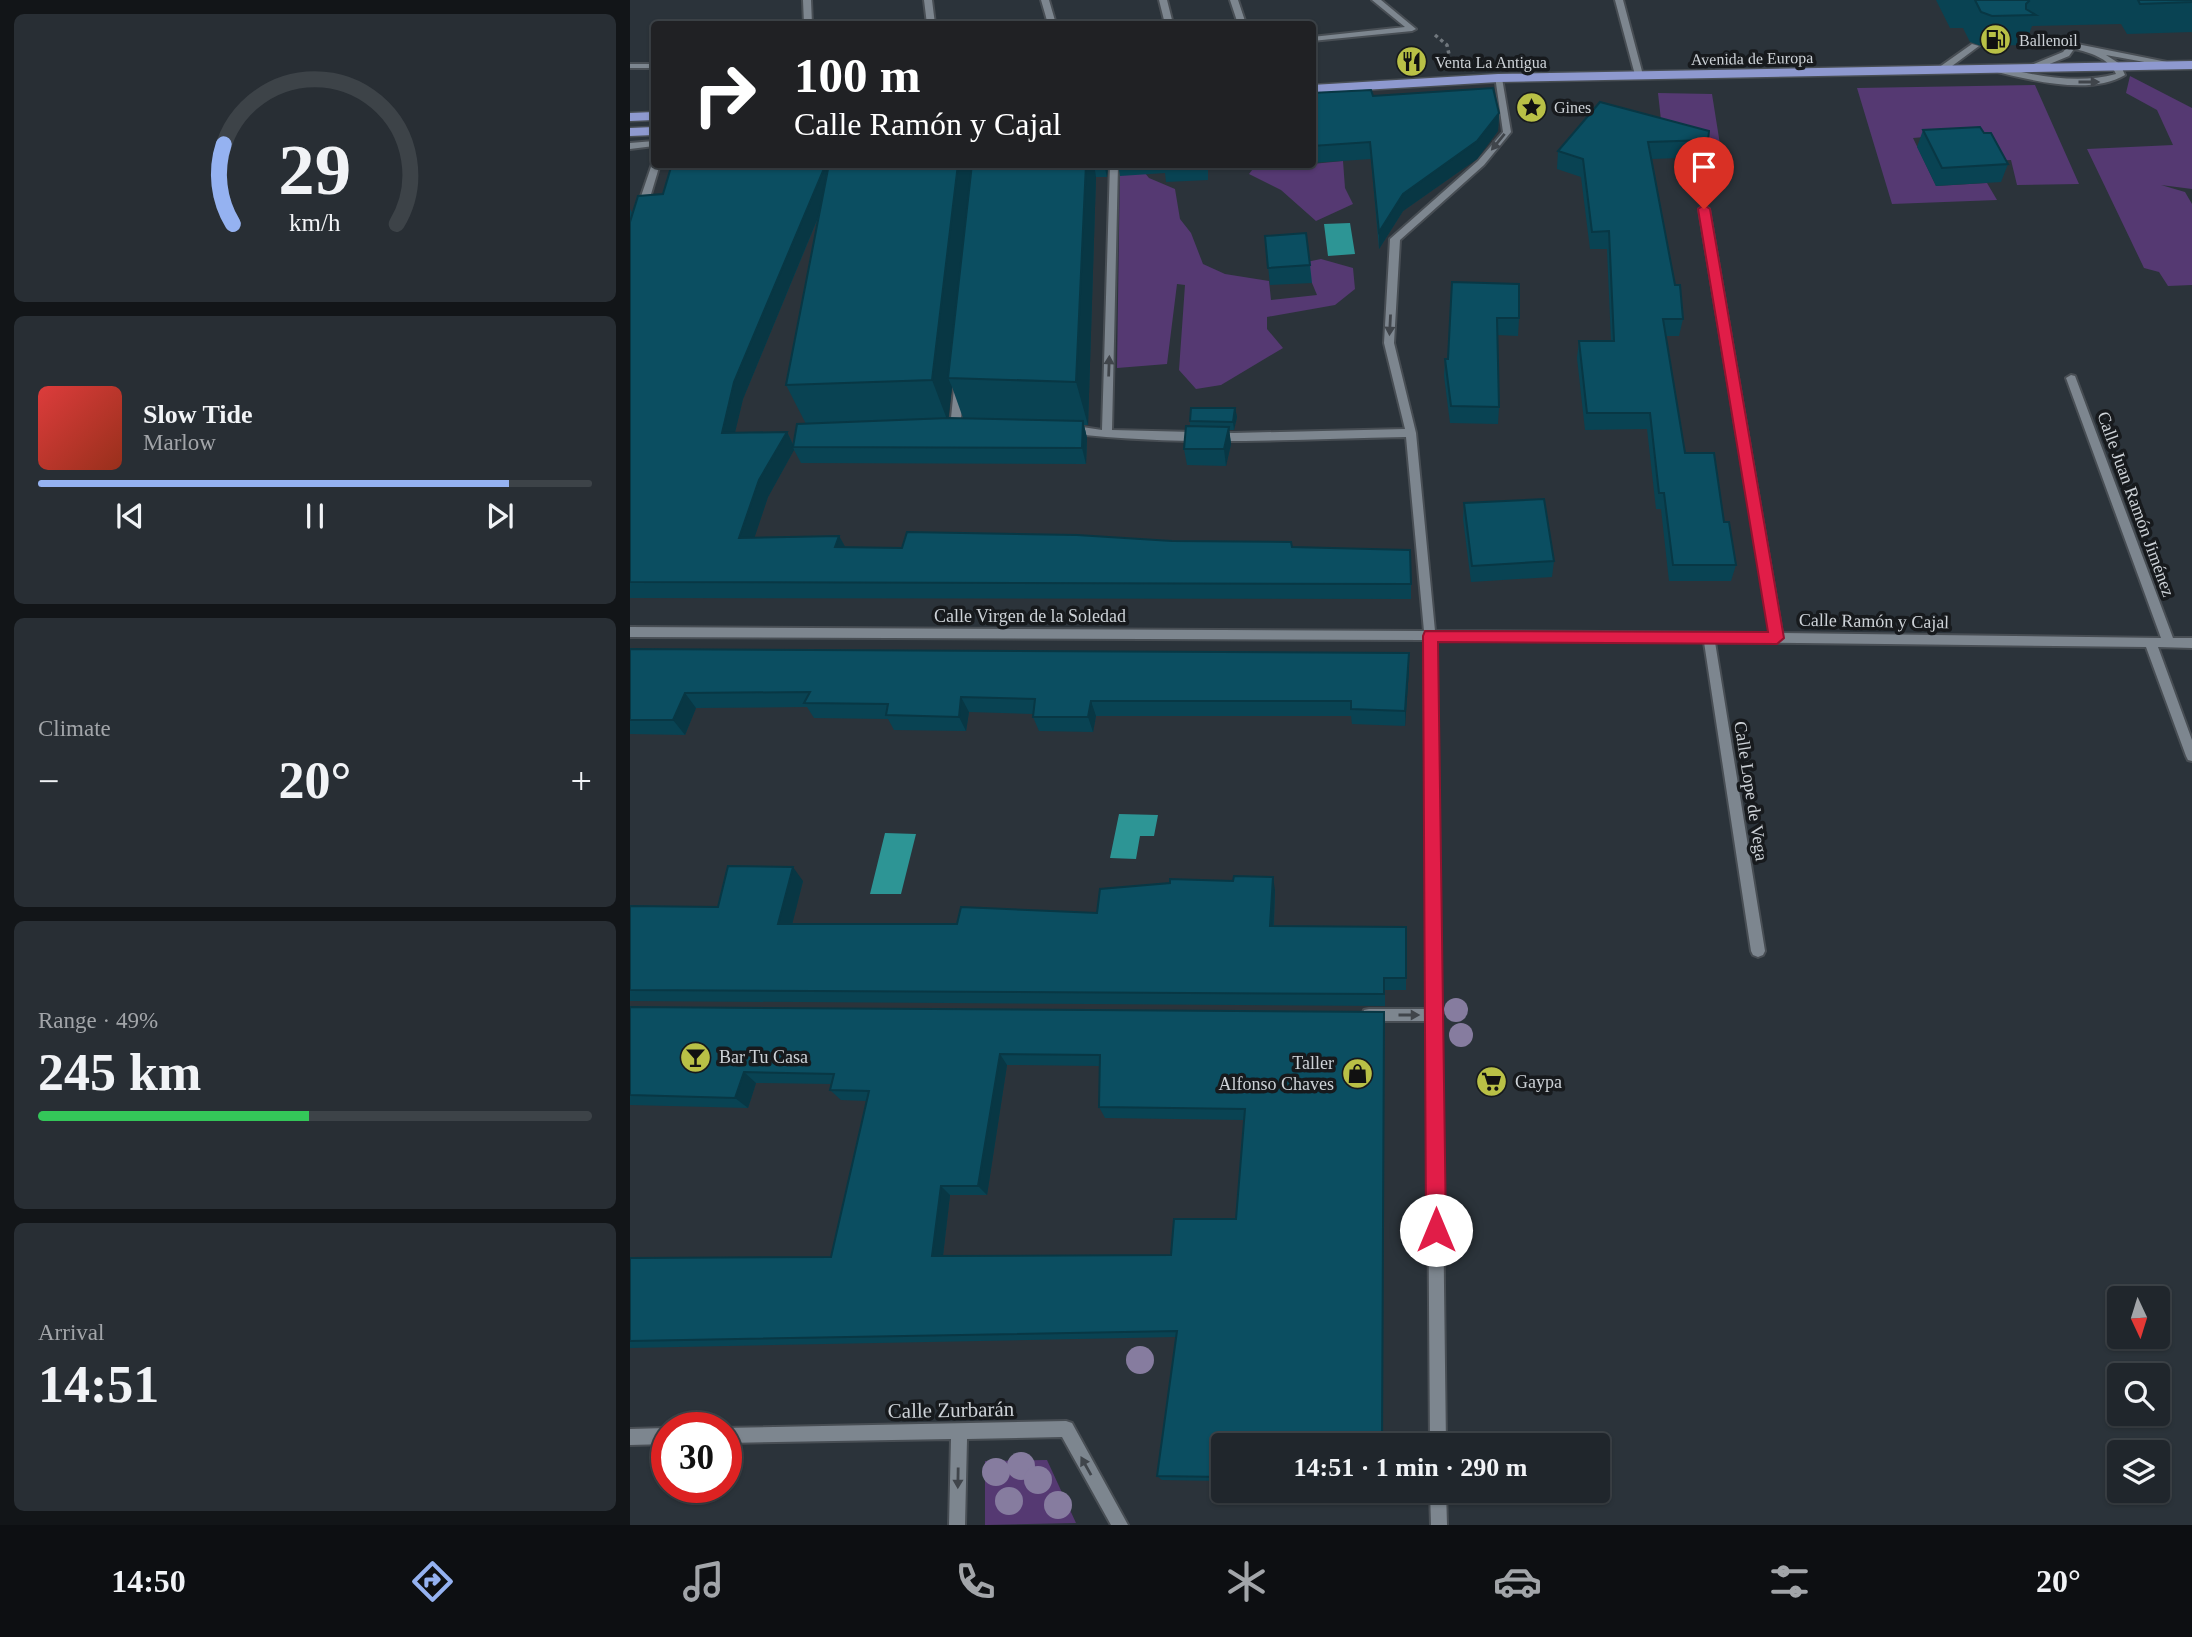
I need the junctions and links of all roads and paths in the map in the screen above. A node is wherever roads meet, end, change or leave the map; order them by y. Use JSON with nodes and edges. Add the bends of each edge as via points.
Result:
{"nodes":[{"id":1,"x":807,"y":0,"type":"edge"},
{"id":2,"x":928,"y":0,"type":"edge"},
{"id":3,"x":1045,"y":0,"type":"edge"},
{"id":4,"x":1163,"y":0,"type":"edge"},
{"id":5,"x":1234,"y":0,"type":"edge"},
{"id":6,"x":1376,"y":0,"type":"edge"},
{"id":7,"x":1619,"y":0,"type":"edge"},
{"id":8,"x":808,"y":21,"type":"edge"},
{"id":9,"x":931,"y":21,"type":"edge"},
{"id":10,"x":1051,"y":21,"type":"edge"},
{"id":11,"x":1168,"y":21,"type":"edge"},
{"id":12,"x":1241,"y":21,"type":"edge"},
{"id":13,"x":1412,"y":29,"type":"junction"},
{"id":14,"x":2020,"y":36,"type":"edge"},
{"id":15,"x":1316,"y":39,"type":"edge"},
{"id":16,"x":2073,"y":44,"type":"junction"},
{"id":17,"x":1975,"y":46,"type":"dead end"},
{"id":18,"x":2090,"y":48,"type":"junction"},
{"id":19,"x":2176,"y":65,"type":"junction"},
{"id":20,"x":2192,"y":65,"type":"edge"},
{"id":21,"x":630,"y":66,"type":"edge"},
{"id":22,"x":651,"y":66,"type":"edge"},
{"id":23,"x":2117,"y":66,"type":"junction"},
{"id":24,"x":2032,"y":68,"type":"junction"},
{"id":25,"x":1996,"y":69,"type":"junction"},
{"id":26,"x":1941,"y":70,"type":"junction"},
{"id":27,"x":1639,"y":75,"type":"junction"},
{"id":28,"x":1498,"y":78,"type":"junction"},
{"id":29,"x":1452,"y":81,"type":"junction"},
{"id":30,"x":1316,"y":89,"type":"edge"},
{"id":31,"x":651,"y":116,"type":"edge"},
{"id":32,"x":630,"y":117,"type":"edge"},
{"id":33,"x":651,"y":131,"type":"edge"},
{"id":34,"x":630,"y":132,"type":"edge"},
{"id":35,"x":651,"y":144,"type":"edge"},
{"id":36,"x":630,"y":146,"type":"edge"},
{"id":37,"x":655,"y":168,"type":"edge"},
{"id":38,"x":1115,"y":168,"type":"edge"},
{"id":39,"x":1704,"y":209,"type":"dead end"},
{"id":40,"x":638,"y":222,"type":"edge"},
{"id":41,"x":961,"y":373,"type":"edge"},
{"id":42,"x":2071,"y":378,"type":"dead end"},
{"id":43,"x":955,"y":428,"type":"junction"},
{"id":44,"x":968,"y":428,"type":"edge"},
{"id":45,"x":941,"y":429,"type":"edge"},
{"id":46,"x":1060,"y":429,"type":"edge"},
{"id":47,"x":1411,"y":433,"type":"junction"},
{"id":48,"x":1107,"y":434,"type":"junction"},
{"id":49,"x":630,"y":632,"type":"edge"},
{"id":50,"x":1430,"y":636,"type":"junction"},
{"id":51,"x":1709,"y":637,"type":"junction"},
{"id":52,"x":1777,"y":638,"type":"junction"},
{"id":53,"x":2150,"y":642,"type":"junction"},
{"id":54,"x":2169,"y":643,"type":"junction"},
{"id":55,"x":2192,"y":643,"type":"edge"},
{"id":56,"x":2192,"y":756,"type":"edge"},
{"id":57,"x":1758,"y":951,"type":"dead end"},
{"id":58,"x":1351,"y":1015,"type":"edge"},
{"id":59,"x":1434,"y":1015,"type":"junction"},
{"id":60,"x":959,"y":1431,"type":"junction"},
{"id":61,"x":1438,"y":1433,"type":"edge"},
{"id":62,"x":742,"y":1435,"type":"edge"},
{"id":63,"x":651,"y":1436,"type":"edge"},
{"id":64,"x":630,"y":1437,"type":"edge"},
{"id":65,"x":1438,"y":1503,"type":"edge"},
{"id":66,"x":957,"y":1525,"type":"edge"},
{"id":67,"x":1120,"y":1525,"type":"edge"},
{"id":68,"x":1439,"y":1525,"type":"edge"}],
"edges":[{"from":1,"to":8,"type":"street"},
{"from":2,"to":9,"type":"street"},
{"from":3,"to":10,"type":"street"},
{"from":4,"to":11,"type":"street"},
{"from":5,"to":12,"type":"street"},
{"from":6,"to":13,"type":"street"},
{"from":7,"to":27,"type":"street"},
{"from":13,"to":15,"type":"street"},
{"from":13,"to":29,"type":"path","via":[[1427,32],[1441,44]]},
{"from":14,"to":16,"type":"street"},
{"from":16,"to":18,"type":"street"},
{"from":16,"to":24,"type":"street","via":[[2066,54]]},
{"from":17,"to":26,"type":"street"},
{"from":18,"to":19,"type":"street"},
{"from":18,"to":23,"type":"street"},
{"from":19,"to":20,"type":"main road","name":"Avenida de Europa"},
{"from":19,"to":23,"type":"main road","name":"Avenida de Europa"},
{"from":21,"to":22,"type":"street"},
{"from":23,"to":24,"type":"main road","name":"Avenida de Europa"},
{"from":25,"to":23,"type":"street","one_way":true,"via":[[2052,82],[2104,82],[2121,75]]},
{"from":24,"to":25,"type":"main road","name":"Avenida de Europa"},
{"from":25,"to":26,"type":"main road","name":"Avenida de Europa"},
{"from":26,"to":27,"type":"main road","name":"Avenida de Europa"},
{"from":27,"to":28,"type":"main road","name":"Avenida de Europa"},
{"from":28,"to":29,"type":"main road","name":"Avenida de Europa"},
{"from":28,"to":47,"type":"street","one_way":true,"via":[[1507,132],[1481,163],[1395,239],[1390,343]]},
{"from":29,"to":30,"type":"main road","name":"Avenida de Europa"},
{"from":31,"to":32,"type":"main road"},
{"from":33,"to":34,"type":"main road"},
{"from":35,"to":36,"type":"street"},
{"from":37,"to":40,"type":"street"},
{"from":48,"to":38,"type":"street","one_way":true},
{"from":39,"to":52,"type":"street"},
{"from":41,"to":43,"type":"street"},
{"from":42,"to":54,"type":"street","name":"Calle Juan Ramón Jiménez"},
{"from":43,"to":44,"type":"street"},
{"from":43,"to":45,"type":"street"},
{"from":46,"to":48,"type":"street"},
{"from":47,"to":48,"type":"street"},
{"from":47,"to":50,"type":"street"},
{"from":49,"to":50,"type":"street","name":"Calle Virgen de la Soledad"},
{"from":50,"to":51,"type":"street","name":"Calle Ramón y Cajal"},
{"from":50,"to":59,"type":"street"},
{"from":51,"to":52,"type":"street","name":"Calle Ramón y Cajal"},
{"from":51,"to":57,"type":"street","name":"Calle Lope de Vega"},
{"from":52,"to":53,"type":"street","name":"Calle Ramón y Cajal"},
{"from":53,"to":54,"type":"street","name":"Calle Ramón y Cajal"},
{"from":53,"to":56,"type":"street"},
{"from":54,"to":55,"type":"street","name":"Calle Ramón y Cajal"},
{"from":58,"to":59,"type":"street","one_way":true},
{"from":59,"to":61,"type":"street"},
{"from":60,"to":62,"type":"street","name":"Calle Zurbarán"},
{"from":60,"to":66,"type":"street","one_way":true},
{"from":67,"to":60,"type":"street","name":"Calle Zurbarán","one_way":true,"via":[[1066,1429]]},
{"from":63,"to":64,"type":"street"},
{"from":65,"to":68,"type":"street"}]}
